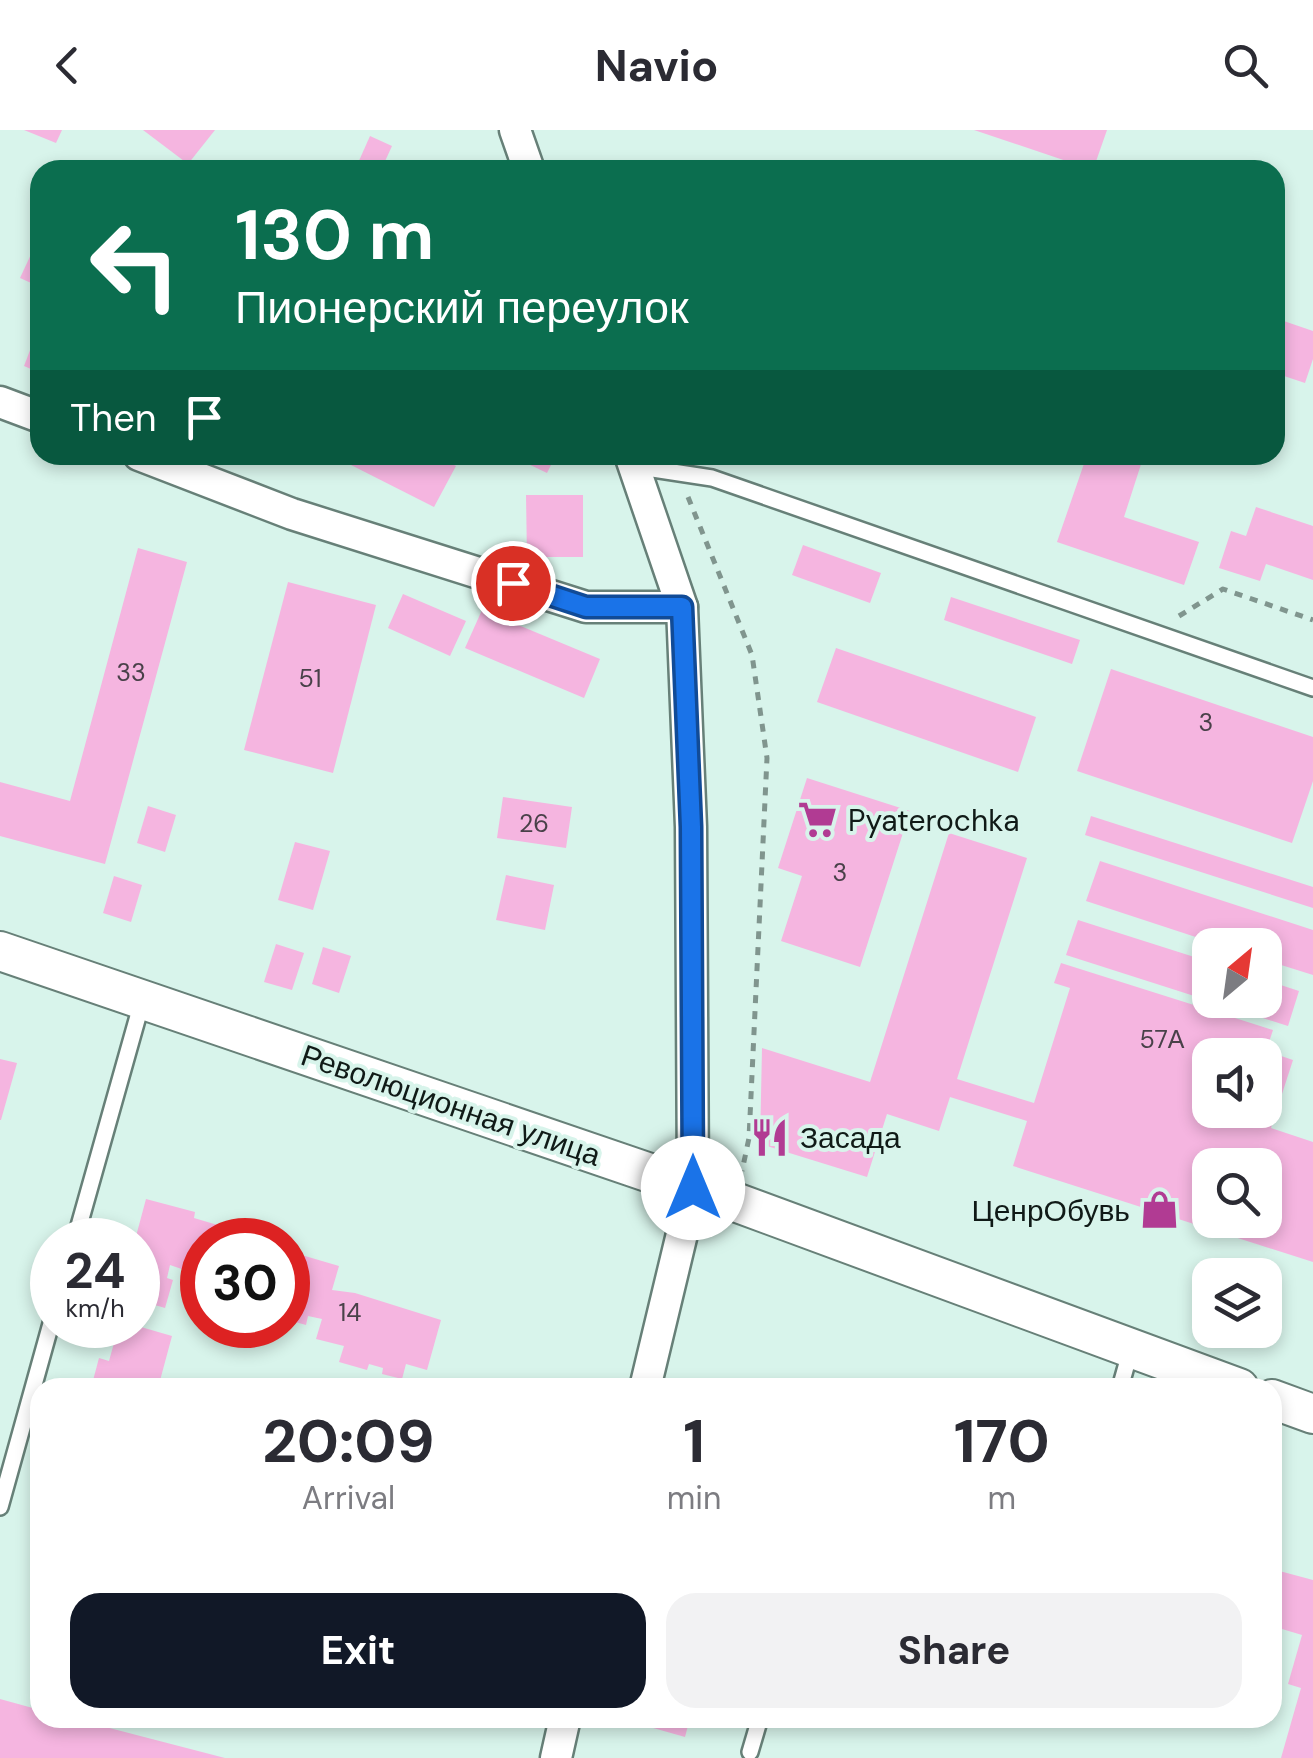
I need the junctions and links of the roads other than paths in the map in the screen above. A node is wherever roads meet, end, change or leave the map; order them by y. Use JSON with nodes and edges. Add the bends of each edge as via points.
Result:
{"nodes":[{"id":1,"x":514,"y":130,"type":"edge"},
{"id":2,"x":525,"y":160,"type":"edge"},
{"id":3,"x":0,"y":402,"type":"edge"},
{"id":4,"x":30,"y":413,"type":"edge"},
{"id":5,"x":165,"y":465,"type":"edge"},
{"id":6,"x":633,"y":465,"type":"edge"},
{"id":7,"x":648,"y":465,"type":"edge"},
{"id":8,"x":682,"y":607,"type":"junction"},
{"id":9,"x":1313,"y":688,"type":"edge"},
{"id":10,"x":0,"y":951,"type":"edge"},
{"id":11,"x":143,"y":998,"type":"junction"},
{"id":12,"x":693,"y":1188,"type":"junction"},
{"id":13,"x":81,"y":1218,"type":"edge"},
{"id":14,"x":44,"y":1348,"type":"edge"},
{"id":15,"x":1131,"y":1349,"type":"junction"},
{"id":16,"x":36,"y":1378,"type":"edge"},
{"id":17,"x":647,"y":1378,"type":"edge"},
{"id":18,"x":1123,"y":1378,"type":"edge"},
{"id":19,"x":1211,"y":1378,"type":"edge"},
{"id":20,"x":30,"y":1400,"type":"edge"},
{"id":21,"x":1282,"y":1403,"type":"edge"},
{"id":22,"x":1313,"y":1414,"type":"edge"},
{"id":23,"x":0,"y":1508,"type":"edge"},
{"id":24,"x":564,"y":1728,"type":"edge"},
{"id":25,"x":757,"y":1728,"type":"edge"},
{"id":26,"x":750,"y":1752,"type":"dead end"},
{"id":27,"x":556,"y":1758,"type":"edge"}],
"edges":[{"from":1,"to":2,"type":"street"},
{"from":3,"to":4,"type":"street"},
{"from":5,"to":8,"type":"street","via":[[292,514],[586,607]]},
{"from":6,"to":8,"type":"street"},
{"from":7,"to":9,"type":"lane","via":[[712,478]]},
{"from":8,"to":12,"type":"street"},
{"from":10,"to":11,"type":"street","name":"Революционная улица"},
{"from":11,"to":12,"type":"street","name":"Революционная улица"},
{"from":11,"to":13,"type":"lane"},
{"from":12,"to":15,"type":"street","name":"Революционная улица"},
{"from":12,"to":17,"type":"street"},
{"from":14,"to":16,"type":"lane"},
{"from":15,"to":18,"type":"lane"},
{"from":15,"to":19,"type":"street","name":"Революционная улица"},
{"from":20,"to":23,"type":"lane"},
{"from":21,"to":22,"type":"street"},
{"from":24,"to":27,"type":"street"},
{"from":25,"to":26,"type":"lane"}]}
